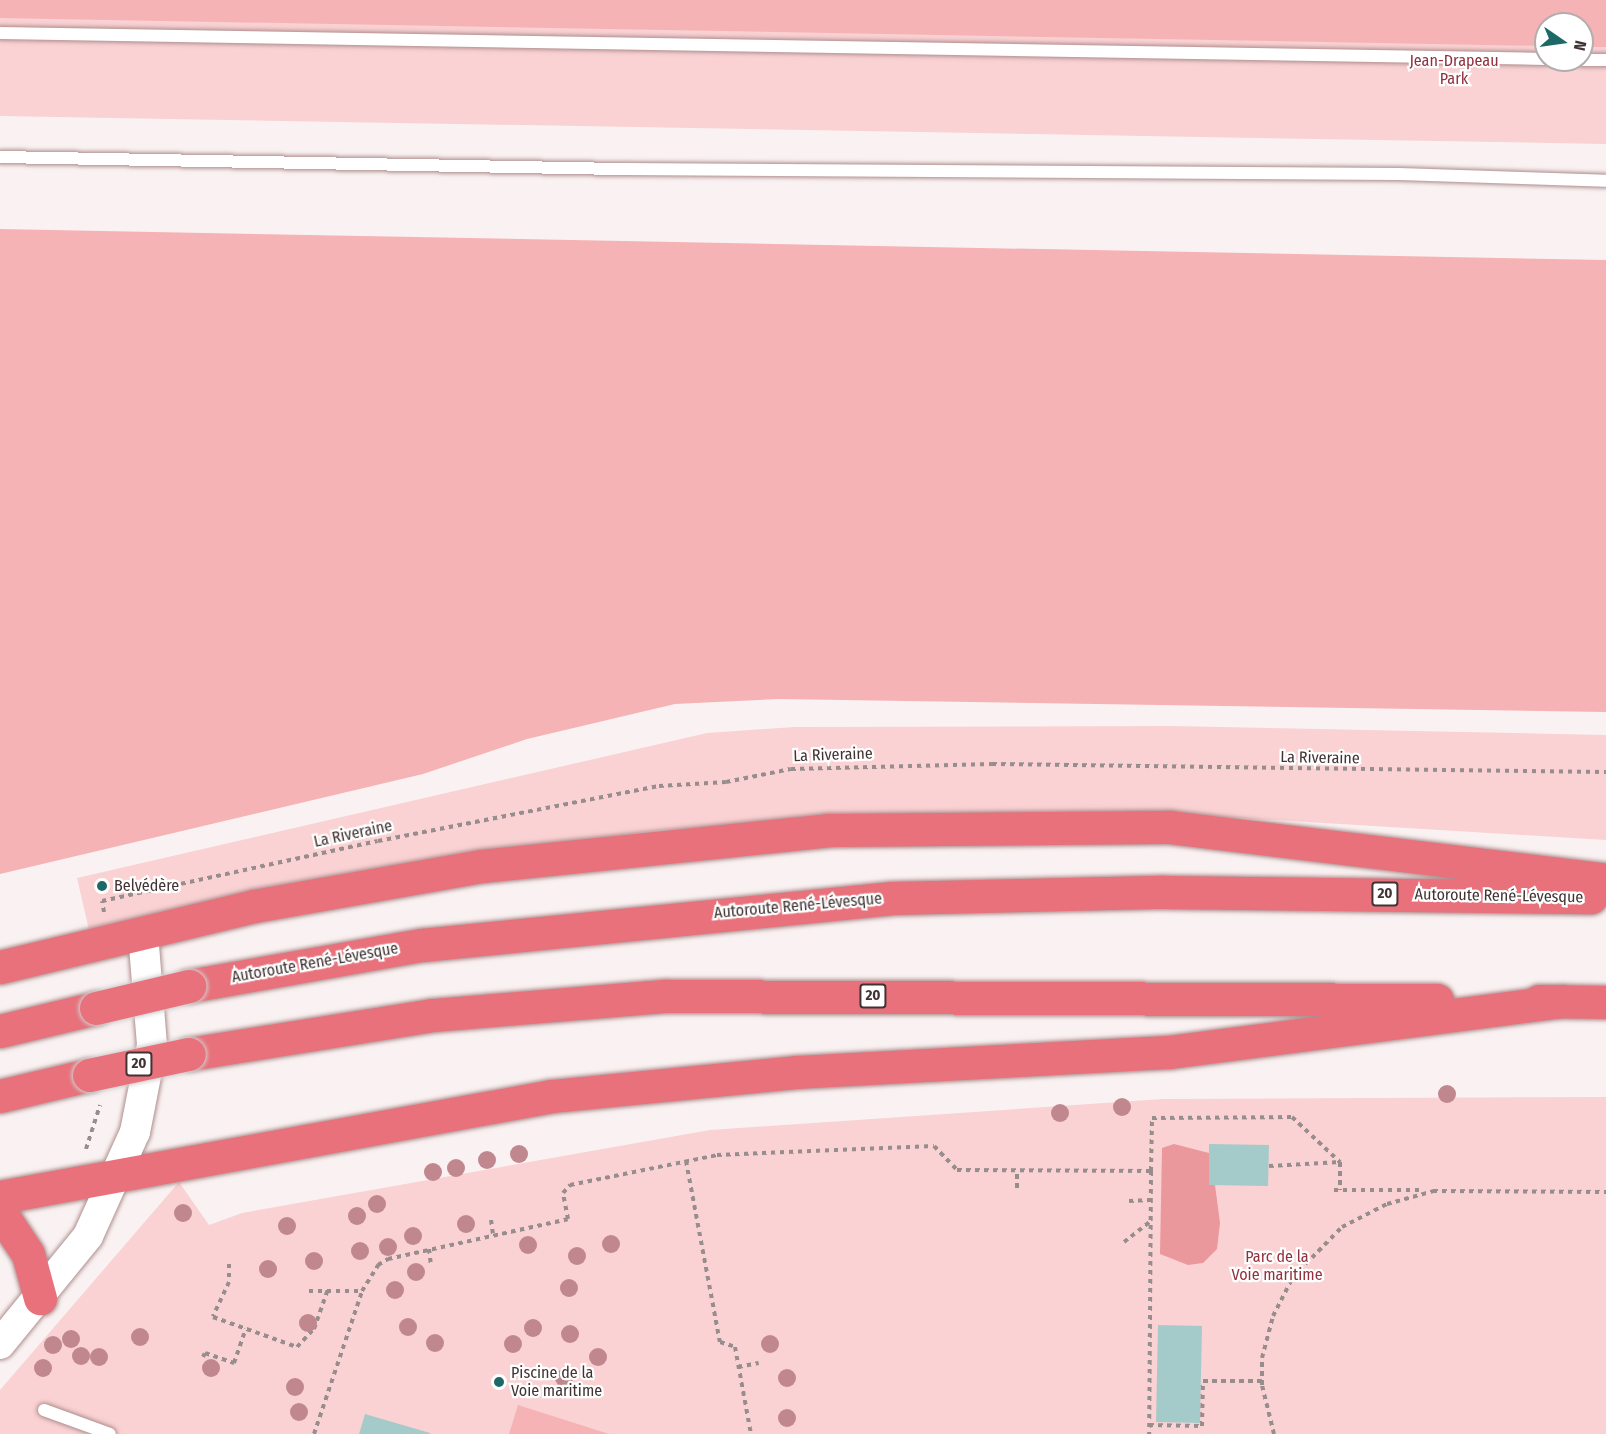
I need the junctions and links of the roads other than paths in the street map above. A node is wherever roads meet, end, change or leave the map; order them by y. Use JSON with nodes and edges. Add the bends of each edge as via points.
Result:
{"nodes":[{"id":1,"x":0,"y":33,"type":"edge"},
{"id":2,"x":1534,"y":59,"type":"edge"},
{"id":3,"x":0,"y":157,"type":"edge"},
{"id":4,"x":1606,"y":181,"type":"edge"},
{"id":5,"x":1606,"y":880,"type":"edge"},
{"id":6,"x":1606,"y":897,"type":"edge"},
{"id":7,"x":143,"y":932,"type":"junction"},
{"id":8,"x":0,"y":967,"type":"edge"},
{"id":9,"x":1562,"y":1001,"type":"junction"},
{"id":10,"x":1606,"y":1002,"type":"edge"},
{"id":11,"x":0,"y":1031,"type":"edge"},
{"id":12,"x":0,"y":1096,"type":"edge"},
{"id":13,"x":120,"y":1175,"type":"junction"},
{"id":14,"x":0,"y":1197,"type":"edge"},
{"id":15,"x":0,"y":1212,"type":"edge"},
{"id":16,"x":40,"y":1298,"type":"junction"},
{"id":17,"x":0,"y":1344,"type":"edge"},
{"id":18,"x":45,"y":1410,"type":"dead end"},
{"id":19,"x":110,"y":1434,"type":"edge"}],
"edges":[{"from":1,"to":2,"type":"lane"},
{"from":3,"to":4,"type":"lane","via":[[669,169],[1399,174]]},
{"from":5,"to":7,"type":"highway","via":[[1170,826],[899,826],[662,843],[493,864]]},
{"from":6,"to":11,"type":"highway","name":"Autoroute René-Lévesque","number":"20","bridge":true,"via":[[1154,892],[893,898],[422,945],[189,986]]},
{"from":7,"to":8,"type":"highway"},
{"from":7,"to":13,"type":"street","via":[[153,1023],[150,1069]]},
{"from":9,"to":10,"type":"highway","number":"20"},
{"from":9,"to":12,"type":"highway","number":"20","bridge":true,"via":[[665,996],[433,1015],[189,1054]]},
{"from":9,"to":13,"type":"highway","via":[[1169,1052],[796,1072],[552,1096]]},
{"from":13,"to":14,"type":"highway"},
{"from":13,"to":16,"type":"street","via":[[88,1236]]},
{"from":15,"to":16,"type":"highway","via":[[28,1254]]},
{"from":16,"to":17,"type":"street"},
{"from":18,"to":19,"type":"lane"}]}
